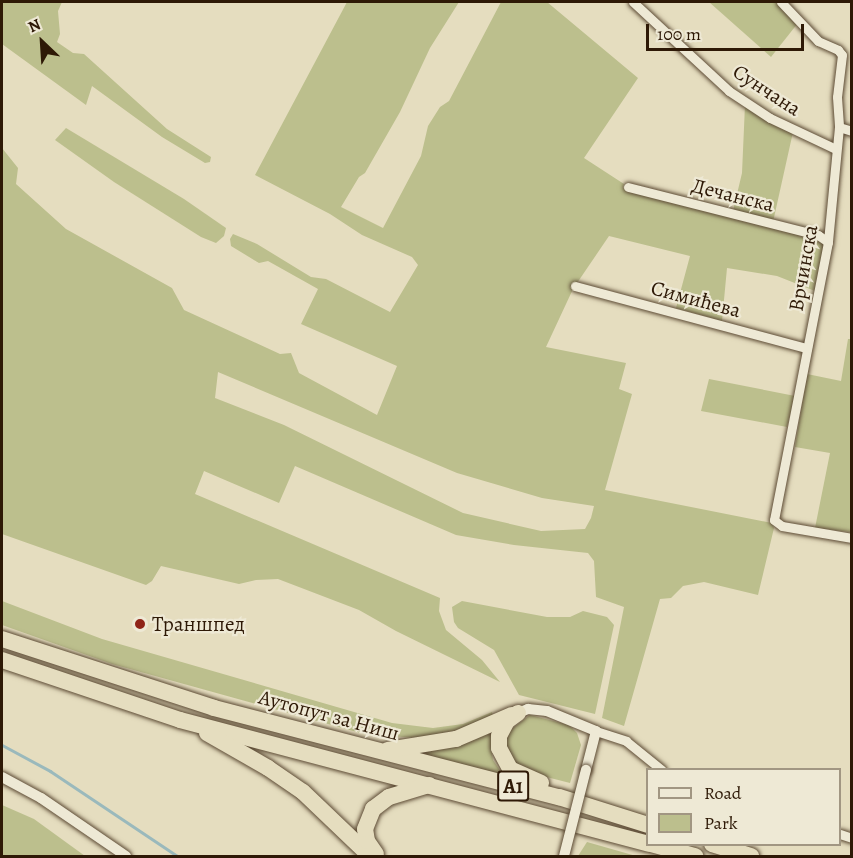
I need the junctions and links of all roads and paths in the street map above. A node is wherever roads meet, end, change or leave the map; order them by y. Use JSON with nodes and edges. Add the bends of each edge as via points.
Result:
{"nodes":[{"id":1,"x":633,"y":2,"type":"edge"},
{"id":2,"x":781,"y":2,"type":"edge"},
{"id":3,"x":839,"y":127,"type":"junction"},
{"id":4,"x":852,"y":131,"type":"edge"},
{"id":5,"x":836,"y":148,"type":"junction"},
{"id":6,"x":628,"y":187,"type":"dead end"},
{"id":7,"x":828,"y":242,"type":"junction"},
{"id":8,"x":575,"y":286,"type":"dead end"},
{"id":9,"x":807,"y":348,"type":"junction"},
{"id":10,"x":852,"y":538,"type":"edge"},
{"id":11,"x":2,"y":639,"type":"edge"},
{"id":12,"x":2,"y":660,"type":"edge"},
{"id":13,"x":518,"y":712,"type":"junction"},
{"id":14,"x":180,"y":720,"type":"junction"},
{"id":15,"x":596,"y":730,"type":"junction"},
{"id":16,"x":377,"y":751,"type":"junction"},
{"id":17,"x":660,"y":768,"type":"edge"},
{"id":18,"x":2,"y":777,"type":"edge"},
{"id":19,"x":431,"y":785,"type":"junction"},
{"id":20,"x":646,"y":822,"type":"edge"},
{"id":21,"x":646,"y":822,"type":"edge"},
{"id":22,"x":646,"y":843,"type":"edge"},
{"id":23,"x":657,"y":846,"type":"edge"},
{"id":24,"x":718,"y":846,"type":"edge"},
{"id":25,"x":126,"y":856,"type":"edge"},
{"id":26,"x":370,"y":856,"type":"edge"},
{"id":27,"x":379,"y":856,"type":"edge"},
{"id":28,"x":564,"y":856,"type":"edge"},
{"id":29,"x":695,"y":856,"type":"edge"},
{"id":30,"x":751,"y":856,"type":"edge"}],
"edges":[{"from":1,"to":5,"type":"street","name":"Сунчана","via":[[729,91],[770,118]]},
{"from":2,"to":3,"type":"street","name":"Врчинска","via":[[818,41],[842,55],[837,97]]},
{"from":3,"to":4,"type":"street"},
{"from":3,"to":5,"type":"street","name":"Врчинска"},
{"from":5,"to":7,"type":"street","name":"Врчинска"},
{"from":6,"to":7,"type":"street","name":"Дечанска","via":[[818,235]]},
{"from":7,"to":9,"type":"street","name":"Врчинска"},
{"from":8,"to":9,"type":"street","name":"Симићева"},
{"from":9,"to":10,"type":"street","name":"Врчинска","via":[[774,520],[782,526]]},
{"from":11,"to":16,"type":"highway","name":"Аутопут за Ниш","number":"A1","via":[[203,704]]},
{"from":12,"to":14,"type":"highway","name":"Аутопут за Ниш","number":"A1"},
{"from":13,"to":15,"type":"street","via":[[548,711]]},
{"from":13,"to":16,"type":"highway","via":[[456,739]]},
{"from":13,"to":21,"type":"highway","via":[[507,721],[499,736],[499,748],[510,769]]},
{"from":14,"to":19,"type":"highway","name":"Аутопут за Ниш","number":"A1"},
{"from":14,"to":26,"type":"highway","via":[[268,768],[303,792]]},
{"from":15,"to":17,"type":"street","via":[[626,741]]},
{"from":15,"to":28,"type":"street","bridge":true},
{"from":16,"to":20,"type":"highway","name":"Аутопут за Ниш","number":"A1"},
{"from":18,"to":25,"type":"street","via":[[66,814]]},
{"from":19,"to":22,"type":"highway","name":"Аутопут за Ниш","number":"A1"},
{"from":19,"to":27,"type":"highway","via":[[389,797],[374,809],[366,822],[365,835]]},
{"from":23,"to":29,"type":"highway","name":"Аутопут за Ниш","number":"A1"},
{"from":24,"to":30,"type":"highway"}]}
